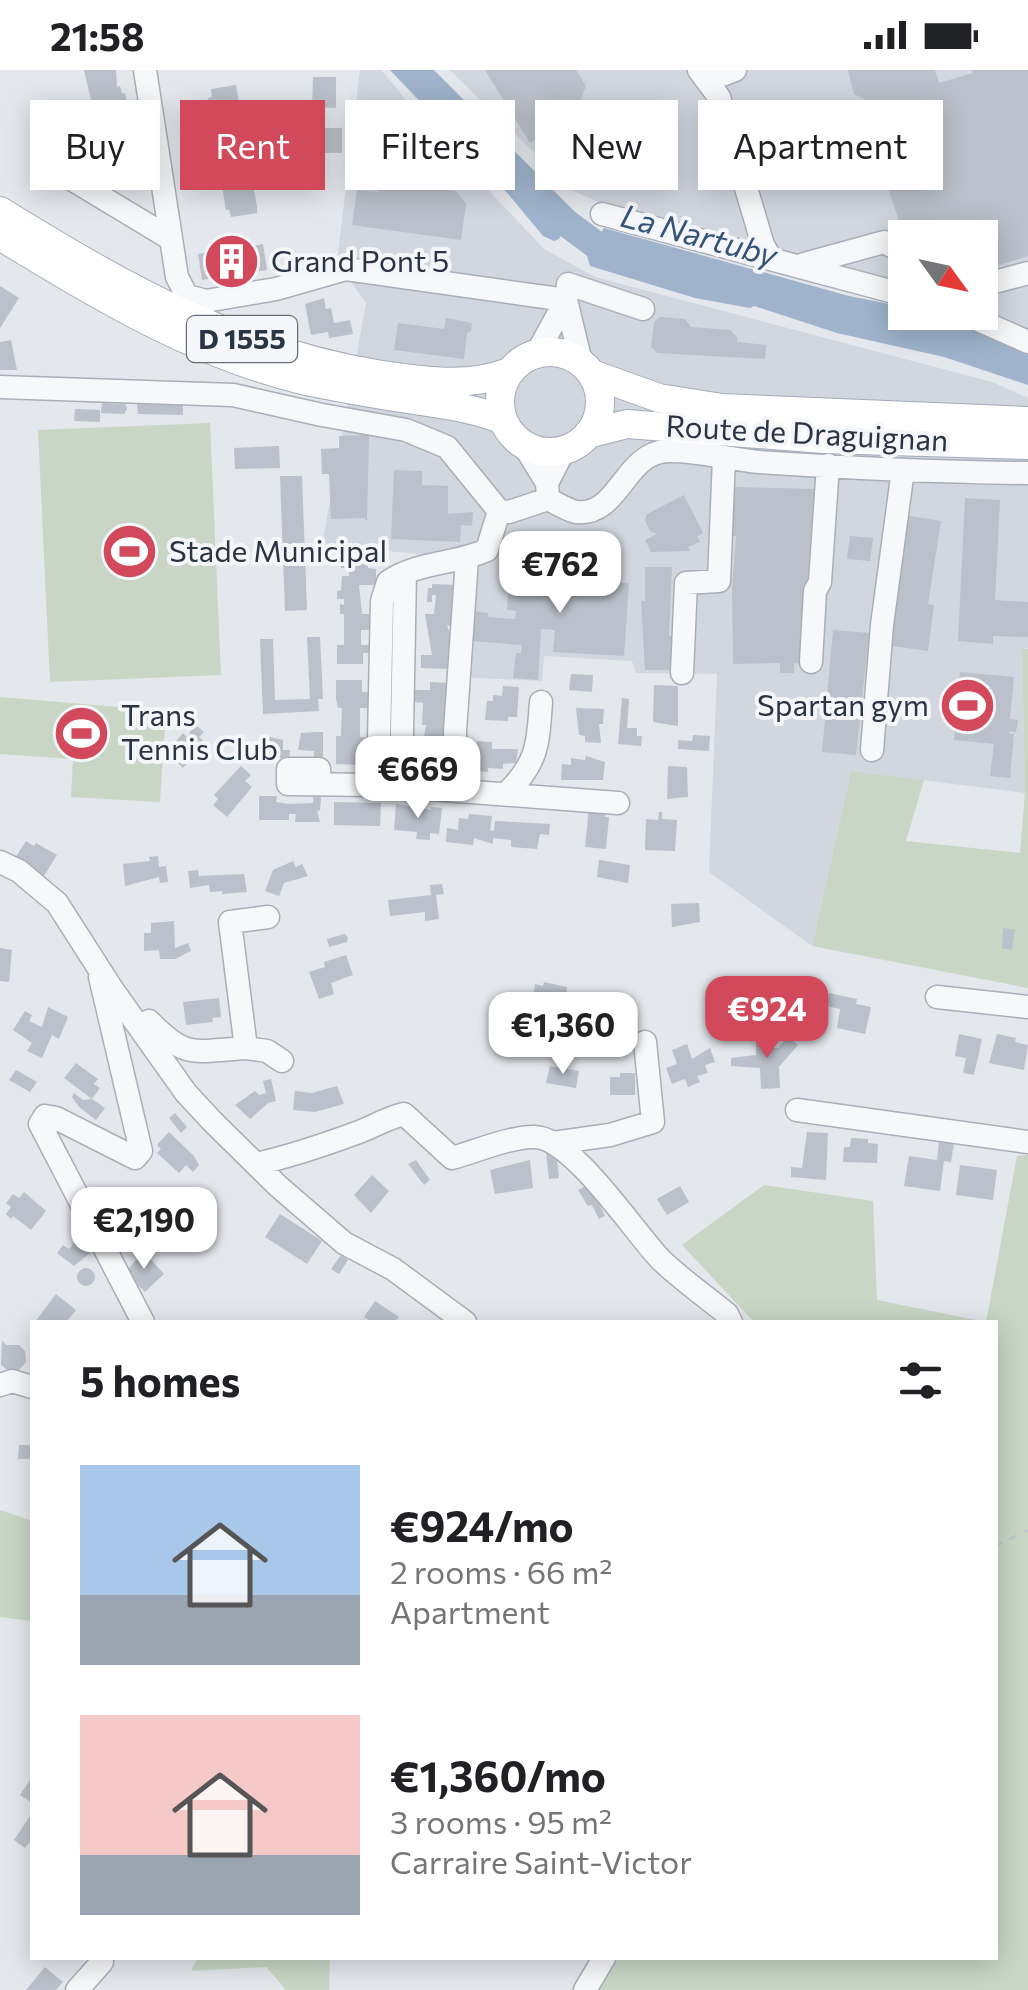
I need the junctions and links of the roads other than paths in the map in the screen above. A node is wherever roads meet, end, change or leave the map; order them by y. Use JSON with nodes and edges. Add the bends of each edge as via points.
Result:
{"nodes":[{"id":1,"x":145,"y":70,"type":"edge"},
{"id":2,"x":699,"y":70,"type":"edge"},
{"id":3,"x":718,"y":70,"type":"edge"},
{"id":4,"x":734,"y":70,"type":"edge"},
{"id":5,"x":90,"y":190,"type":"edge"},
{"id":6,"x":0,"y":212,"type":"edge"},
{"id":7,"x":602,"y":214,"type":"dead end"},
{"id":8,"x":0,"y":236,"type":"edge"},
{"id":9,"x":171,"y":239,"type":"junction"},
{"id":10,"x":888,"y":244,"type":"edge"},
{"id":11,"x":762,"y":257,"type":"junction"},
{"id":12,"x":797,"y":266,"type":"junction"},
{"id":13,"x":1028,"y":273,"type":"edge"},
{"id":14,"x":998,"y":281,"type":"edge"},
{"id":15,"x":888,"y":290,"type":"edge"},
{"id":16,"x":567,"y":292,"type":"junction"},
{"id":17,"x":644,"y":308,"type":"dead end"},
{"id":18,"x":998,"y":324,"type":"edge"},
{"id":19,"x":1028,"y":342,"type":"edge"},
{"id":20,"x":537,"y":353,"type":"junction"},
{"id":21,"x":586,"y":368,"type":"junction"},
{"id":22,"x":509,"y":372,"type":"junction"},
{"id":23,"x":0,"y":387,"type":"edge"},
{"id":24,"x":503,"y":420,"type":"junction"},
{"id":25,"x":1028,"y":421,"type":"edge"},
{"id":26,"x":588,"y":434,"type":"junction"},
{"id":27,"x":523,"y":444,"type":"junction"},
{"id":28,"x":1028,"y":445,"type":"edge"},
{"id":29,"x":564,"y":450,"type":"junction"},
{"id":30,"x":724,"y":457,"type":"junction"},
{"id":31,"x":828,"y":465,"type":"junction"},
{"id":32,"x":903,"y":470,"type":"junction"},
{"id":33,"x":1028,"y":473,"type":"edge"},
{"id":34,"x":547,"y":491,"type":"junction"},
{"id":35,"x":499,"y":511,"type":"junction"},
{"id":36,"x":468,"y":559,"type":"junction"},
{"id":37,"x":811,"y":662,"type":"dead end"},
{"id":38,"x":682,"y":673,"type":"dead end"},
{"id":39,"x":541,"y":702,"type":"dead end"},
{"id":40,"x":872,"y":750,"type":"dead end"},
{"id":41,"x":320,"y":784,"type":"dead end"},
{"id":42,"x":390,"y":785,"type":"junction"},
{"id":43,"x":454,"y":789,"type":"junction"},
{"id":44,"x":507,"y":793,"type":"junction"},
{"id":45,"x":618,"y":802,"type":"dead end"},
{"id":46,"x":0,"y":862,"type":"edge"},
{"id":47,"x":268,"y":917,"type":"dead end"},
{"id":48,"x":106,"y":979,"type":"junction"},
{"id":49,"x":937,"y":997,"type":"dead end"},
{"id":50,"x":1028,"y":1007,"type":"edge"},
{"id":51,"x":645,"y":1042,"type":"dead end"},
{"id":52,"x":246,"y":1048,"type":"junction"},
{"id":53,"x":282,"y":1061,"type":"dead end"},
{"id":54,"x":797,"y":1110,"type":"dead end"},
{"id":55,"x":1028,"y":1142,"type":"edge"},
{"id":56,"x":553,"y":1143,"type":"junction"},
{"id":57,"x":256,"y":1164,"type":"junction"},
{"id":58,"x":143,"y":1320,"type":"edge"},
{"id":59,"x":462,"y":1320,"type":"edge"},
{"id":60,"x":730,"y":1320,"type":"edge"},
{"id":61,"x":0,"y":1385,"type":"edge"},
{"id":62,"x":30,"y":1386,"type":"edge"},
{"id":63,"x":603,"y":1960,"type":"edge"},
{"id":64,"x":102,"y":1962,"type":"dead end"},
{"id":65,"x":77,"y":1990,"type":"edge"},
{"id":66,"x":585,"y":1990,"type":"edge"}],
"edges":[{"from":1,"to":9,"type":"street"},
{"from":2,"to":11,"type":"street","via":[[719,97]]},
{"from":3,"to":4,"type":"street"},
{"from":5,"to":9,"type":"street"},
{"from":6,"to":22,"type":"main road","number":"D 1555","via":[[132,290],[266,348],[351,370],[444,383]]},
{"from":7,"to":11,"type":"street"},
{"from":8,"to":24,"type":"main road","number":"D 1555","via":[[108,302],[224,354],[299,379],[471,408]]},
{"from":9,"to":16,"type":"street","via":[[187,296],[206,301],[346,269]]},
{"from":10,"to":12,"type":"street"},
{"from":11,"to":12,"type":"street"},
{"from":12,"to":15,"type":"street"},
{"from":13,"to":14,"type":"street"},
{"from":16,"to":17,"type":"street"},
{"from":16,"to":20,"type":"street"},
{"from":16,"to":21,"type":"street"},
{"from":18,"to":19,"type":"street"},
{"from":20,"to":21,"type":"main road","via":[[552,351]]},
{"from":20,"to":22,"type":"main road"},
{"from":21,"to":25,"type":"main road","name":"Route de Draguignan","via":[[659,398],[722,408]]},
{"from":21,"to":26,"type":"main road","via":[[600,404]]},
{"from":22,"to":24,"type":"main road","via":[[502,387]]},
{"from":23,"to":35,"type":"street","via":[[233,395],[406,430],[447,446]]},
{"from":24,"to":27,"type":"main road"},
{"from":26,"to":28,"type":"main road","name":"Route de Draguignan","via":[[627,424]]},
{"from":26,"to":29,"type":"main road"},
{"from":27,"to":29,"type":"main road"},
{"from":27,"to":34,"type":"street"},
{"from":29,"to":34,"type":"street"},
{"from":30,"to":31,"type":"street"},
{"from":30,"to":34,"type":"street","via":[[663,451],[647,456],[594,510],[574,512]]},
{"from":30,"to":38,"type":"street","via":[[719,580],[686,583]]},
{"from":31,"to":32,"type":"street"},
{"from":31,"to":37,"type":"street"},
{"from":32,"to":33,"type":"street"},
{"from":32,"to":40,"type":"street"},
{"from":34,"to":35,"type":"street","via":[[510,512]]},
{"from":35,"to":36,"type":"street","via":[[487,550]]},
{"from":36,"to":42,"type":"street","via":[[388,582],[382,601]]},
{"from":36,"to":43,"type":"street"},
{"from":39,"to":44,"type":"street","via":[[537,750]]},
{"from":41,"to":42,"type":"street"},
{"from":42,"to":43,"type":"street"},
{"from":43,"to":44,"type":"street"},
{"from":44,"to":45,"type":"street"},
{"from":46,"to":48,"type":"street","via":[[20,870],[58,904]]},
{"from":47,"to":52,"type":"street","via":[[230,922]]},
{"from":48,"to":52,"type":"street","via":[[178,1048]]},
{"from":48,"to":57,"type":"street","via":[[186,1093]]},
{"from":48,"to":58,"type":"street","via":[[101,989],[141,1151],[134,1158],[56,1118],[45,1116],[40,1124]]},
{"from":49,"to":50,"type":"street"},
{"from":51,"to":56,"type":"street","via":[[652,1122]]},
{"from":52,"to":53,"type":"street"},
{"from":54,"to":55,"type":"street"},
{"from":56,"to":57,"type":"street","via":[[536,1136],[452,1158],[404,1114]]},
{"from":56,"to":60,"type":"street","via":[[585,1169],[658,1256]]},
{"from":57,"to":59,"type":"street","via":[[344,1243],[393,1268]]},
{"from":61,"to":62,"type":"street"},
{"from":63,"to":66,"type":"street"},
{"from":64,"to":65,"type":"street"}]}
